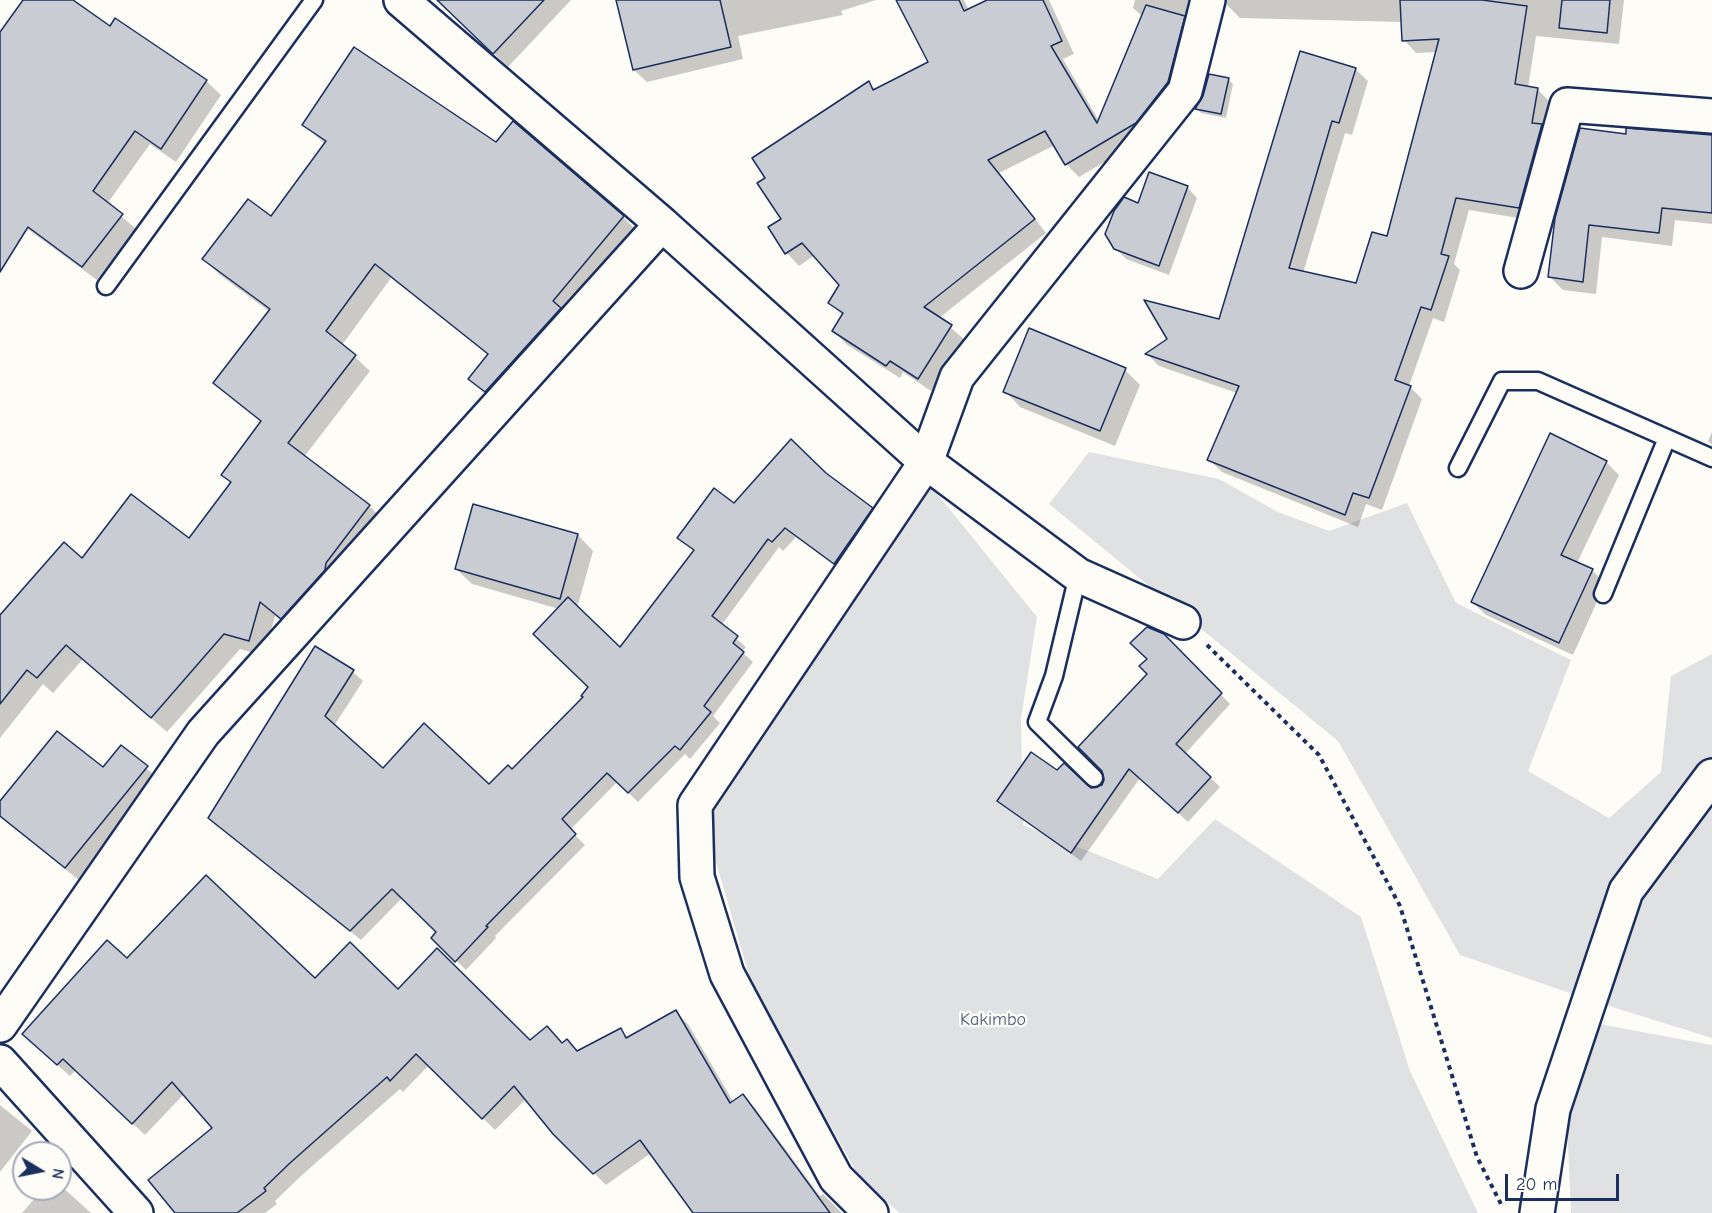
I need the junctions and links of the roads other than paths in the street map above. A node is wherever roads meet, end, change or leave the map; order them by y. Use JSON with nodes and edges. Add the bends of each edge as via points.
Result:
{"nodes":[{"id":1,"x":314,"y":0,"type":"edge"},
{"id":2,"x":401,"y":0,"type":"edge"},
{"id":3,"x":1208,"y":0,"type":"edge"},
{"id":4,"x":1712,"y":116,"type":"edge"},
{"id":5,"x":662,"y":224,"type":"junction"},
{"id":6,"x":1521,"y":271,"type":"dead end"},
{"id":7,"x":106,"y":286,"type":"dead end"},
{"id":8,"x":1667,"y":438,"type":"junction"},
{"id":9,"x":1712,"y":458,"type":"edge"},
{"id":10,"x":926,"y":462,"type":"junction"},
{"id":11,"x":1458,"y":468,"type":"dead end"},
{"id":12,"x":1078,"y":574,"type":"junction"},
{"id":13,"x":1603,"y":594,"type":"dead end"},
{"id":14,"x":1183,"y":622,"type":"road end"},
{"id":15,"x":1712,"y":776,"type":"edge"},
{"id":16,"x":1094,"y":778,"type":"dead end"},
{"id":17,"x":0,"y":1024,"type":"edge"},
{"id":18,"x":0,"y":1062,"type":"edge"},
{"id":19,"x":136,"y":1213,"type":"edge"},
{"id":20,"x":872,"y":1213,"type":"edge"},
{"id":21,"x":1537,"y":1213,"type":"edge"}],
"edges":[{"from":1,"to":7,"type":"lane"},
{"from":2,"to":5,"type":"street"},
{"from":3,"to":10,"type":"street","via":[[1185,91],[957,377]]},
{"from":4,"to":6,"type":"street","via":[[1567,105]]},
{"from":5,"to":10,"type":"street"},
{"from":5,"to":17,"type":"street","via":[[202,733]]},
{"from":8,"to":9,"type":"lane"},
{"from":8,"to":11,"type":"lane","via":[[1538,381],[1502,381]]},
{"from":8,"to":13,"type":"lane"},
{"from":10,"to":12,"type":"street"},
{"from":10,"to":20,"type":"street","via":[[694,805],[697,877],[727,974],[836,1178]]},
{"from":12,"to":14,"type":"street"},
{"from":12,"to":16,"type":"lane","via":[[1054,676],[1037,722]]},
{"from":15,"to":21,"type":"street","via":[[1626,891],[1553,1109]]},
{"from":18,"to":19,"type":"street"}]}
